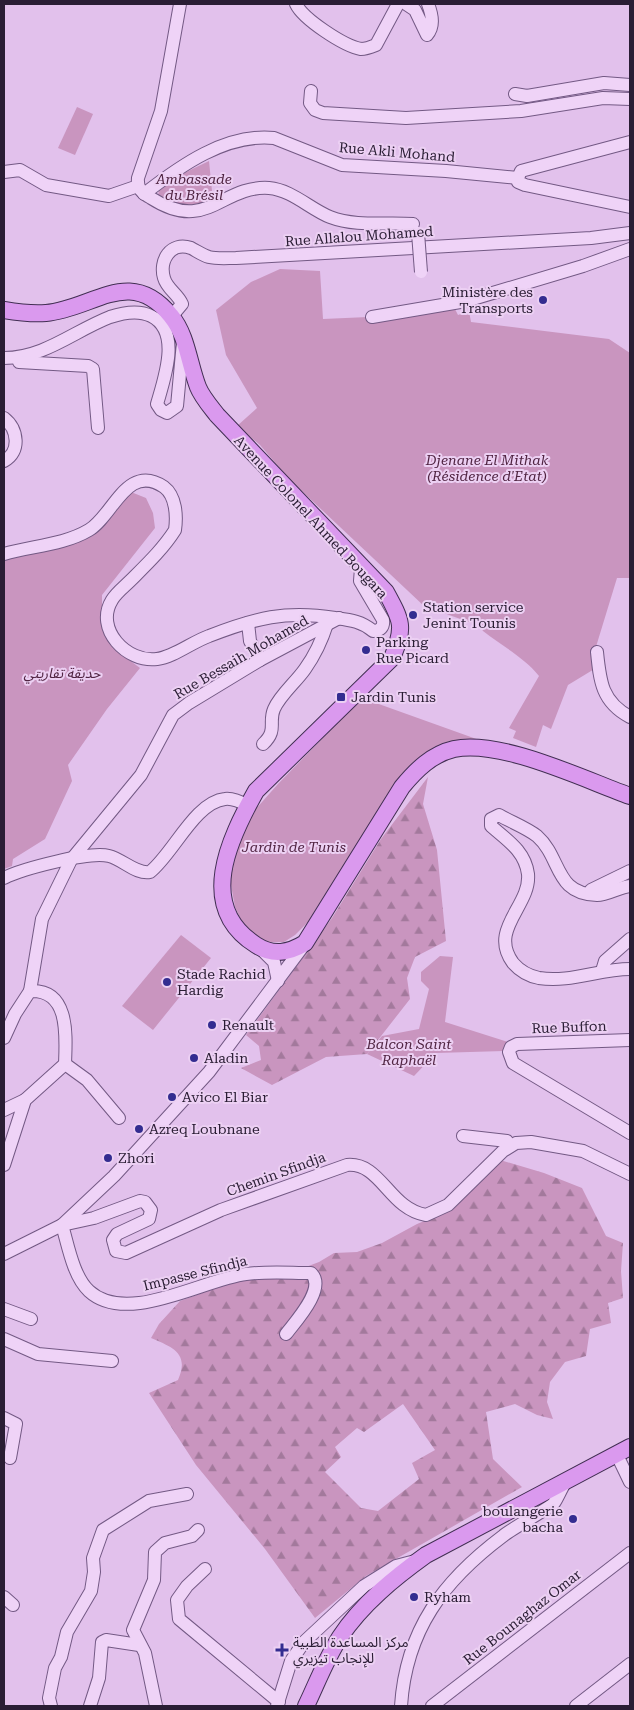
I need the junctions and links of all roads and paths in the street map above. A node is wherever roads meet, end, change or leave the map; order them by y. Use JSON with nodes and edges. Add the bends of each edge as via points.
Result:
{"nodes":[{"id":1,"x":180,"y":4,"type":"edge"},
{"id":2,"x":296,"y":4,"type":"edge"},
{"id":3,"x":398,"y":4,"type":"edge"},
{"id":4,"x":406,"y":4,"type":"edge"},
{"id":5,"x":428,"y":4,"type":"edge"},
{"id":6,"x":630,"y":85,"type":"edge"},
{"id":7,"x":311,"y":91,"type":"dead end"},
{"id":8,"x":515,"y":94,"type":"dead end"},
{"id":9,"x":630,"y":99,"type":"edge"},
{"id":10,"x":630,"y":142,"type":"edge"},
{"id":11,"x":4,"y":172,"type":"edge"},
{"id":12,"x":518,"y":178,"type":"junction"},
{"id":13,"x":141,"y":190,"type":"junction"},
{"id":14,"x":630,"y":207,"type":"edge"},
{"id":15,"x":630,"y":233,"type":"edge"},
{"id":16,"x":630,"y":249,"type":"edge"},
{"id":17,"x":421,"y":272,"type":"dead end"},
{"id":18,"x":4,"y":310,"type":"edge"},
{"id":19,"x":172,"y":316,"type":"junction"},
{"id":20,"x":372,"y":317,"type":"dead end"},
{"id":21,"x":184,"y":341,"type":"junction"},
{"id":22,"x":4,"y":359,"type":"edge"},
{"id":23,"x":4,"y":418,"type":"edge"},
{"id":24,"x":98,"y":428,"type":"dead end"},
{"id":25,"x":4,"y":461,"type":"edge"},
{"id":26,"x":4,"y":554,"type":"edge"},
{"id":27,"x":362,"y":568,"type":"junction"},
{"id":28,"x":339,"y":618,"type":"junction"},
{"id":29,"x":248,"y":623,"type":"junction"},
{"id":30,"x":327,"y":624,"type":"junction"},
{"id":31,"x":597,"y":652,"type":"dead end"},
{"id":32,"x":260,"y":660,"type":"junction"},
{"id":33,"x":630,"y":716,"type":"edge"},
{"id":34,"x":262,"y":744,"type":"dead end"},
{"id":35,"x":630,"y":796,"type":"edge"},
{"id":36,"x":248,"y":806,"type":"junction"},
{"id":37,"x":70,"y":860,"type":"junction"},
{"id":38,"x":630,"y":871,"type":"edge"},
{"id":39,"x":4,"y":878,"type":"edge"},
{"id":40,"x":630,"y":886,"type":"edge"},
{"id":41,"x":582,"y":893,"type":"junction"},
{"id":42,"x":630,"y":939,"type":"edge"},
{"id":43,"x":306,"y":943,"type":"junction"},
{"id":44,"x":264,"y":950,"type":"junction"},
{"id":45,"x":630,"y":969,"type":"edge"},
{"id":46,"x":602,"y":970,"type":"junction"},
{"id":47,"x":278,"y":981,"type":"junction"},
{"id":48,"x":30,"y":991,"type":"junction"},
{"id":49,"x":4,"y":1038,"type":"edge"},
{"id":50,"x":630,"y":1040,"type":"edge"},
{"id":51,"x":65,"y":1064,"type":"junction"},
{"id":52,"x":25,"y":1100,"type":"junction"},
{"id":53,"x":4,"y":1110,"type":"edge"},
{"id":54,"x":119,"y":1118,"type":"dead end"},
{"id":55,"x":630,"y":1133,"type":"edge"},
{"id":56,"x":463,"y":1136,"type":"dead end"},
{"id":57,"x":510,"y":1146,"type":"junction"},
{"id":58,"x":4,"y":1165,"type":"edge"},
{"id":59,"x":630,"y":1174,"type":"edge"},
{"id":60,"x":62,"y":1224,"type":"junction"},
{"id":61,"x":4,"y":1254,"type":"edge"},
{"id":62,"x":4,"y":1309,"type":"edge"},
{"id":63,"x":31,"y":1319,"type":"dead end"},
{"id":64,"x":286,"y":1334,"type":"dead end"},
{"id":65,"x":4,"y":1339,"type":"edge"},
{"id":66,"x":112,"y":1361,"type":"dead end"},
{"id":67,"x":4,"y":1418,"type":"edge"},
{"id":68,"x":624,"y":1451,"type":"edge"},
{"id":69,"x":10,"y":1458,"type":"dead end"},
{"id":70,"x":630,"y":1482,"type":"edge"},
{"id":71,"x":565,"y":1483,"type":"junction"},
{"id":72,"x":187,"y":1494,"type":"dead end"},
{"id":73,"x":198,"y":1530,"type":"dead end"},
{"id":74,"x":630,"y":1553,"type":"edge"},
{"id":75,"x":420,"y":1560,"type":"junction"},
{"id":76,"x":205,"y":1570,"type":"dead end"},
{"id":77,"x":140,"y":1645,"type":"junction"},
{"id":78,"x":630,"y":1664,"type":"edge"},
{"id":79,"x":278,"y":1704,"type":"edge"},
{"id":80,"x":52,"y":1706,"type":"edge"},
{"id":81,"x":90,"y":1706,"type":"edge"},
{"id":82,"x":156,"y":1706,"type":"edge"},
{"id":83,"x":306,"y":1706,"type":"edge"},
{"id":84,"x":401,"y":1706,"type":"edge"},
{"id":85,"x":432,"y":1706,"type":"edge"},
{"id":86,"x":576,"y":1706,"type":"edge"}],
"edges":[{"from":1,"to":13,"type":"street","via":[[161,111],[141,168]]},
{"from":2,"to":3,"type":"street","via":[[306,18],[361,49],[376,45]]},
{"from":4,"to":5,"type":"street","via":[[415,10],[427,35],[432,30]]},
{"from":6,"to":8,"type":"street","via":[[604,83],[527,96]]},
{"from":7,"to":9,"type":"street","via":[[310,103],[318,112],[386,118],[508,112],[603,98]]},
{"from":10,"to":12,"type":"street","via":[[521,171]]},
{"from":11,"to":13,"type":"street","name":"Rue Akli Mohand","via":[[20,170],[46,184],[110,196]]},
{"from":12,"to":13,"type":"street","name":"Rue Akli Mohand","via":[[342,165],[264,137],[220,147]]},
{"from":12,"to":14,"type":"street","via":[[518,182],[525,186]]},
{"from":13,"to":17,"type":"street","bridge":true,"via":[[180,213],[214,206],[248,191],[269,188],[330,217],[357,224],[416,228]]},
{"from":15,"to":19,"type":"street","name":"Rue Allalou Mohamed","via":[[591,238],[236,258],[210,257],[190,248],[178,247],[165,257],[163,266],[167,284],[182,304]]},
{"from":16,"to":20,"type":"street","via":[[466,301]]},
{"from":18,"to":19,"type":"main road","name":"Avenue Colonel Ahmed Bougara","via":[[46,313],[125,290],[150,298]]},
{"from":19,"to":21,"type":"main road","name":"Avenue Colonel Ahmed Bougara"},
{"from":21,"to":22,"type":"street","via":[[177,406],[168,413],[157,404],[166,373],[167,338],[161,322],[149,315],[135,312],[111,317],[38,353]]},
{"from":21,"to":27,"type":"main road","name":"Avenue Colonel Ahmed Bougara","via":[[198,388],[217,415]]},
{"from":22,"to":24,"type":"street","via":[[88,366],[95,373]]},
{"from":23,"to":25,"type":"street","via":[[13,428],[15,447],[14,453]]},
{"from":26,"to":29,"type":"street","via":[[90,530],[127,487],[151,481],[168,490],[174,501],[176,522],[171,536],[112,600],[108,618],[113,637],[132,656],[159,659],[208,636]]},
{"from":27,"to":28,"type":"street","via":[[360,581],[382,618],[383,626],[373,631],[363,623]]},
{"from":27,"to":36,"type":"main road","name":"Avenue Colonel Ahmed Bougara","via":[[386,592],[401,621],[400,638],[392,658],[256,791]]},
{"from":28,"to":29,"type":"street","via":[[318,614],[281,614]]},
{"from":28,"to":30,"type":"street","name":"Rue Bessaih Mohamed"},
{"from":29,"to":32,"type":"street","via":[[250,642]]},
{"from":30,"to":32,"type":"street","name":"Rue Bessaih Mohamed"},
{"from":30,"to":34,"type":"street","via":[[306,669],[273,710],[270,738]]},
{"from":31,"to":33,"type":"street","via":[[604,692],[616,709]]},
{"from":32,"to":37,"type":"street","name":"Rue Bessaih Mohamed","via":[[189,702],[173,716],[141,775]]},
{"from":35,"to":43,"type":"main road","via":[[503,751],[454,749],[437,756],[417,770],[402,787]]},
{"from":36,"to":37,"type":"street","via":[[226,799],[208,807],[150,872],[140,872],[106,855]]},
{"from":36,"to":44,"type":"main road","name":"Avenue Colonel Ahmed Bougara","via":[[231,839],[224,862],[222,892],[228,913],[242,937]]},
{"from":37,"to":39,"type":"street"},
{"from":37,"to":48,"type":"street","name":"Rue Bessaih Mohamed","via":[[42,919]]},
{"from":38,"to":41,"type":"street"},
{"from":40,"to":41,"type":"street","via":[[599,895]]},
{"from":41,"to":46,"type":"street","via":[[564,881],[537,836],[499,816],[492,818],[492,826],[520,852],[528,874],[525,896],[507,928],[507,951],[511,959],[523,972],[539,978],[562,980]]},
{"from":42,"to":46,"type":"street","via":[[605,961]]},
{"from":43,"to":44,"type":"main road","name":"Avenue Colonel Ahmed Bougara","via":[[288,952]]},
{"from":43,"to":47,"type":"street"},
{"from":44,"to":47,"type":"street","via":[[274,962]]},
{"from":45,"to":46,"type":"street"},
{"from":47,"to":60,"type":"street","via":[[209,1072],[114,1176]]},
{"from":48,"to":49,"type":"street"},
{"from":48,"to":51,"type":"street","via":[[40,990],[51,996],[62,1013],[67,1031]]},
{"from":50,"to":55,"type":"street","name":"Rue Buffon","via":[[517,1044],[510,1048],[509,1054],[513,1063]]},
{"from":51,"to":52,"type":"street"},
{"from":51,"to":54,"type":"street","via":[[87,1080]]},
{"from":52,"to":53,"type":"street"},
{"from":52,"to":58,"type":"street"},
{"from":56,"to":57,"type":"street","via":[[506,1141]]},
{"from":57,"to":59,"type":"street","via":[[516,1142],[532,1142],[583,1150]]},
{"from":57,"to":60,"type":"street","name":"Chemin Sfindja","via":[[448,1204],[426,1215],[410,1211],[368,1170],[353,1164],[222,1210],[126,1253],[116,1251],[113,1240],[117,1234],[149,1220],[151,1210],[145,1202]]},
{"from":60,"to":61,"type":"street","name":"Chemin Sfindja"},
{"from":60,"to":64,"type":"street","name":"Impasse Sfindja","via":[[83,1283],[97,1297],[115,1304],[156,1300],[246,1274],[311,1273],[316,1279],[316,1287],[308,1305]]},
{"from":62,"to":63,"type":"street"},
{"from":65,"to":66,"type":"street","via":[[38,1354]]},
{"from":67,"to":69,"type":"street","via":[[16,1424]]},
{"from":68,"to":70,"type":"street"},
{"from":68,"to":71,"type":"main road"},
{"from":71,"to":75,"type":"main road"},
{"from":71,"to":84,"type":"street","via":[[554,1504],[525,1519],[501,1537],[452,1582],[431,1608],[415,1641]]},
{"from":72,"to":80,"type":"street","via":[[149,1501],[103,1530],[93,1558],[90,1591],[67,1632],[55,1668],[50,1698]]},
{"from":73,"to":77,"type":"street","via":[[192,1536],[165,1542],[155,1552],[154,1580],[134,1630]]},
{"from":74,"to":85,"type":"street","name":"Rue Bounaghaz Omar"},
{"from":75,"to":79,"type":"street","via":[[396,1566],[375,1578],[304,1642],[292,1661]]},
{"from":75,"to":83,"type":"main road","via":[[374,1598],[348,1626],[331,1652]]},
{"from":76,"to":79,"type":"street","via":[[177,1600],[179,1619]]},
{"from":77,"to":81,"type":"street","via":[[102,1642],[99,1678]]},
{"from":77,"to":82,"type":"street","via":[[145,1653]]},
{"from":78,"to":86,"type":"street"}]}
